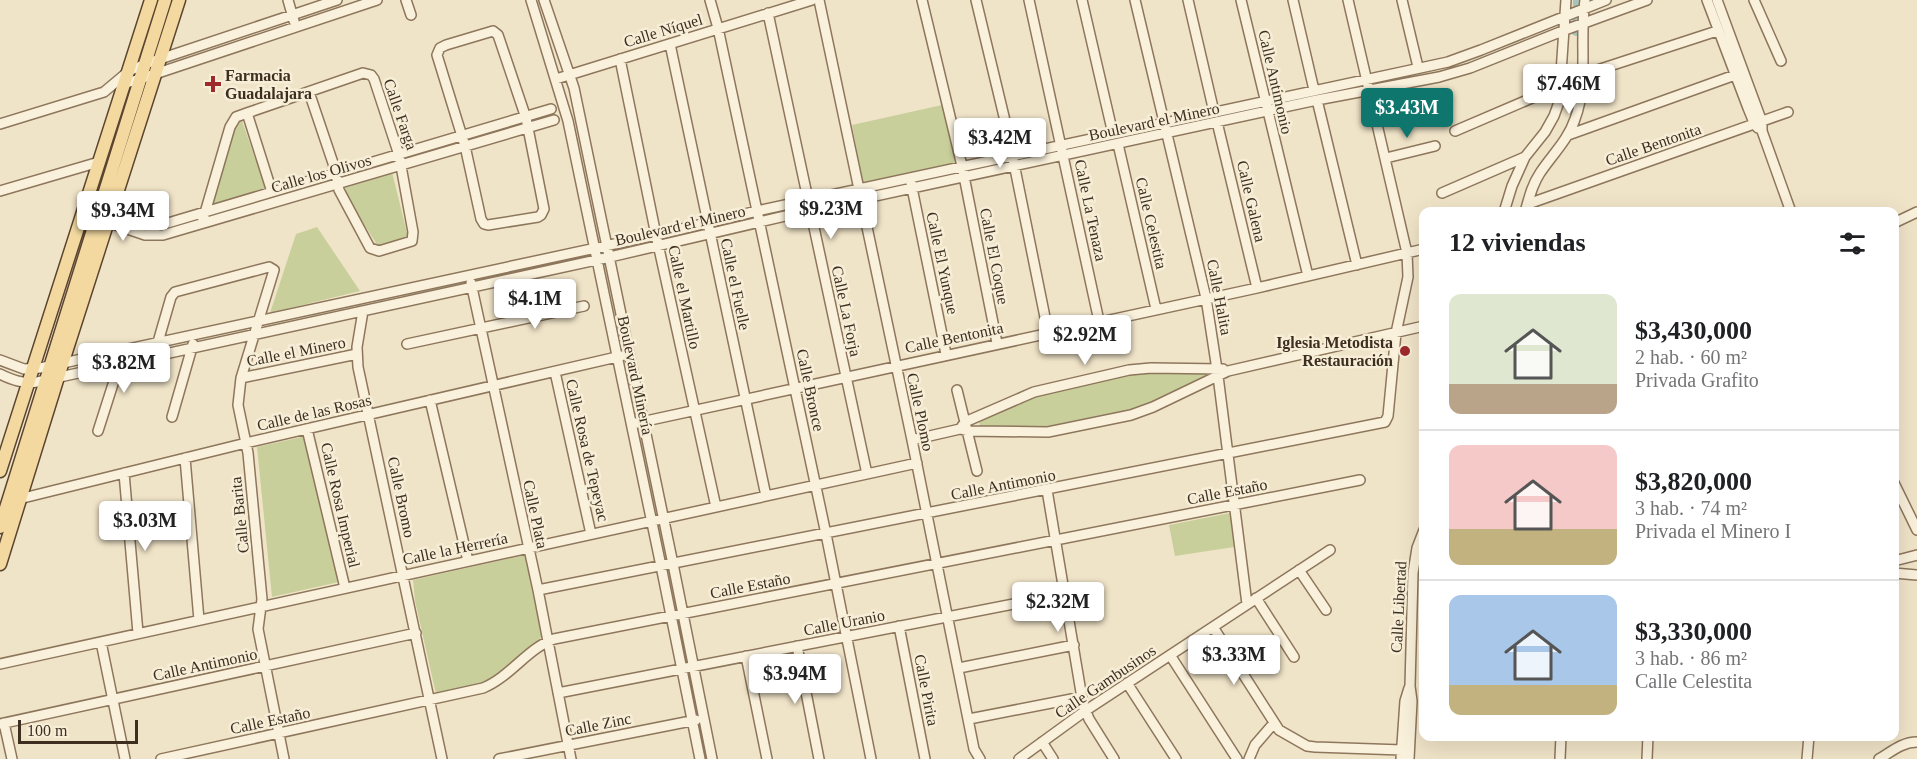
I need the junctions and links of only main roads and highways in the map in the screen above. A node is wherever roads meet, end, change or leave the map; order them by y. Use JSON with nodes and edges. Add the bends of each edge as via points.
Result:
{"nodes":[{"id":1,"x":151,"y":0,"type":"edge"},
{"id":2,"x":165,"y":0,"type":"edge"},
{"id":3,"x":179,"y":0,"type":"edge"},
{"id":4,"x":103,"y":216,"type":"junction"},
{"id":5,"x":0,"y":471,"type":"edge"},
{"id":6,"x":14,"y":500,"type":"junction"},
{"id":7,"x":0,"y":527,"type":"edge"},
{"id":8,"x":0,"y":564,"type":"edge"}],
"edges":[{"from":1,"to":5,"type":"main road"},
{"from":2,"to":4,"type":"main road"},
{"from":3,"to":4,"type":"main road"},
{"from":4,"to":6,"type":"main road"},
{"from":6,"to":7,"type":"main road"},
{"from":6,"to":8,"type":"main road"}]}
